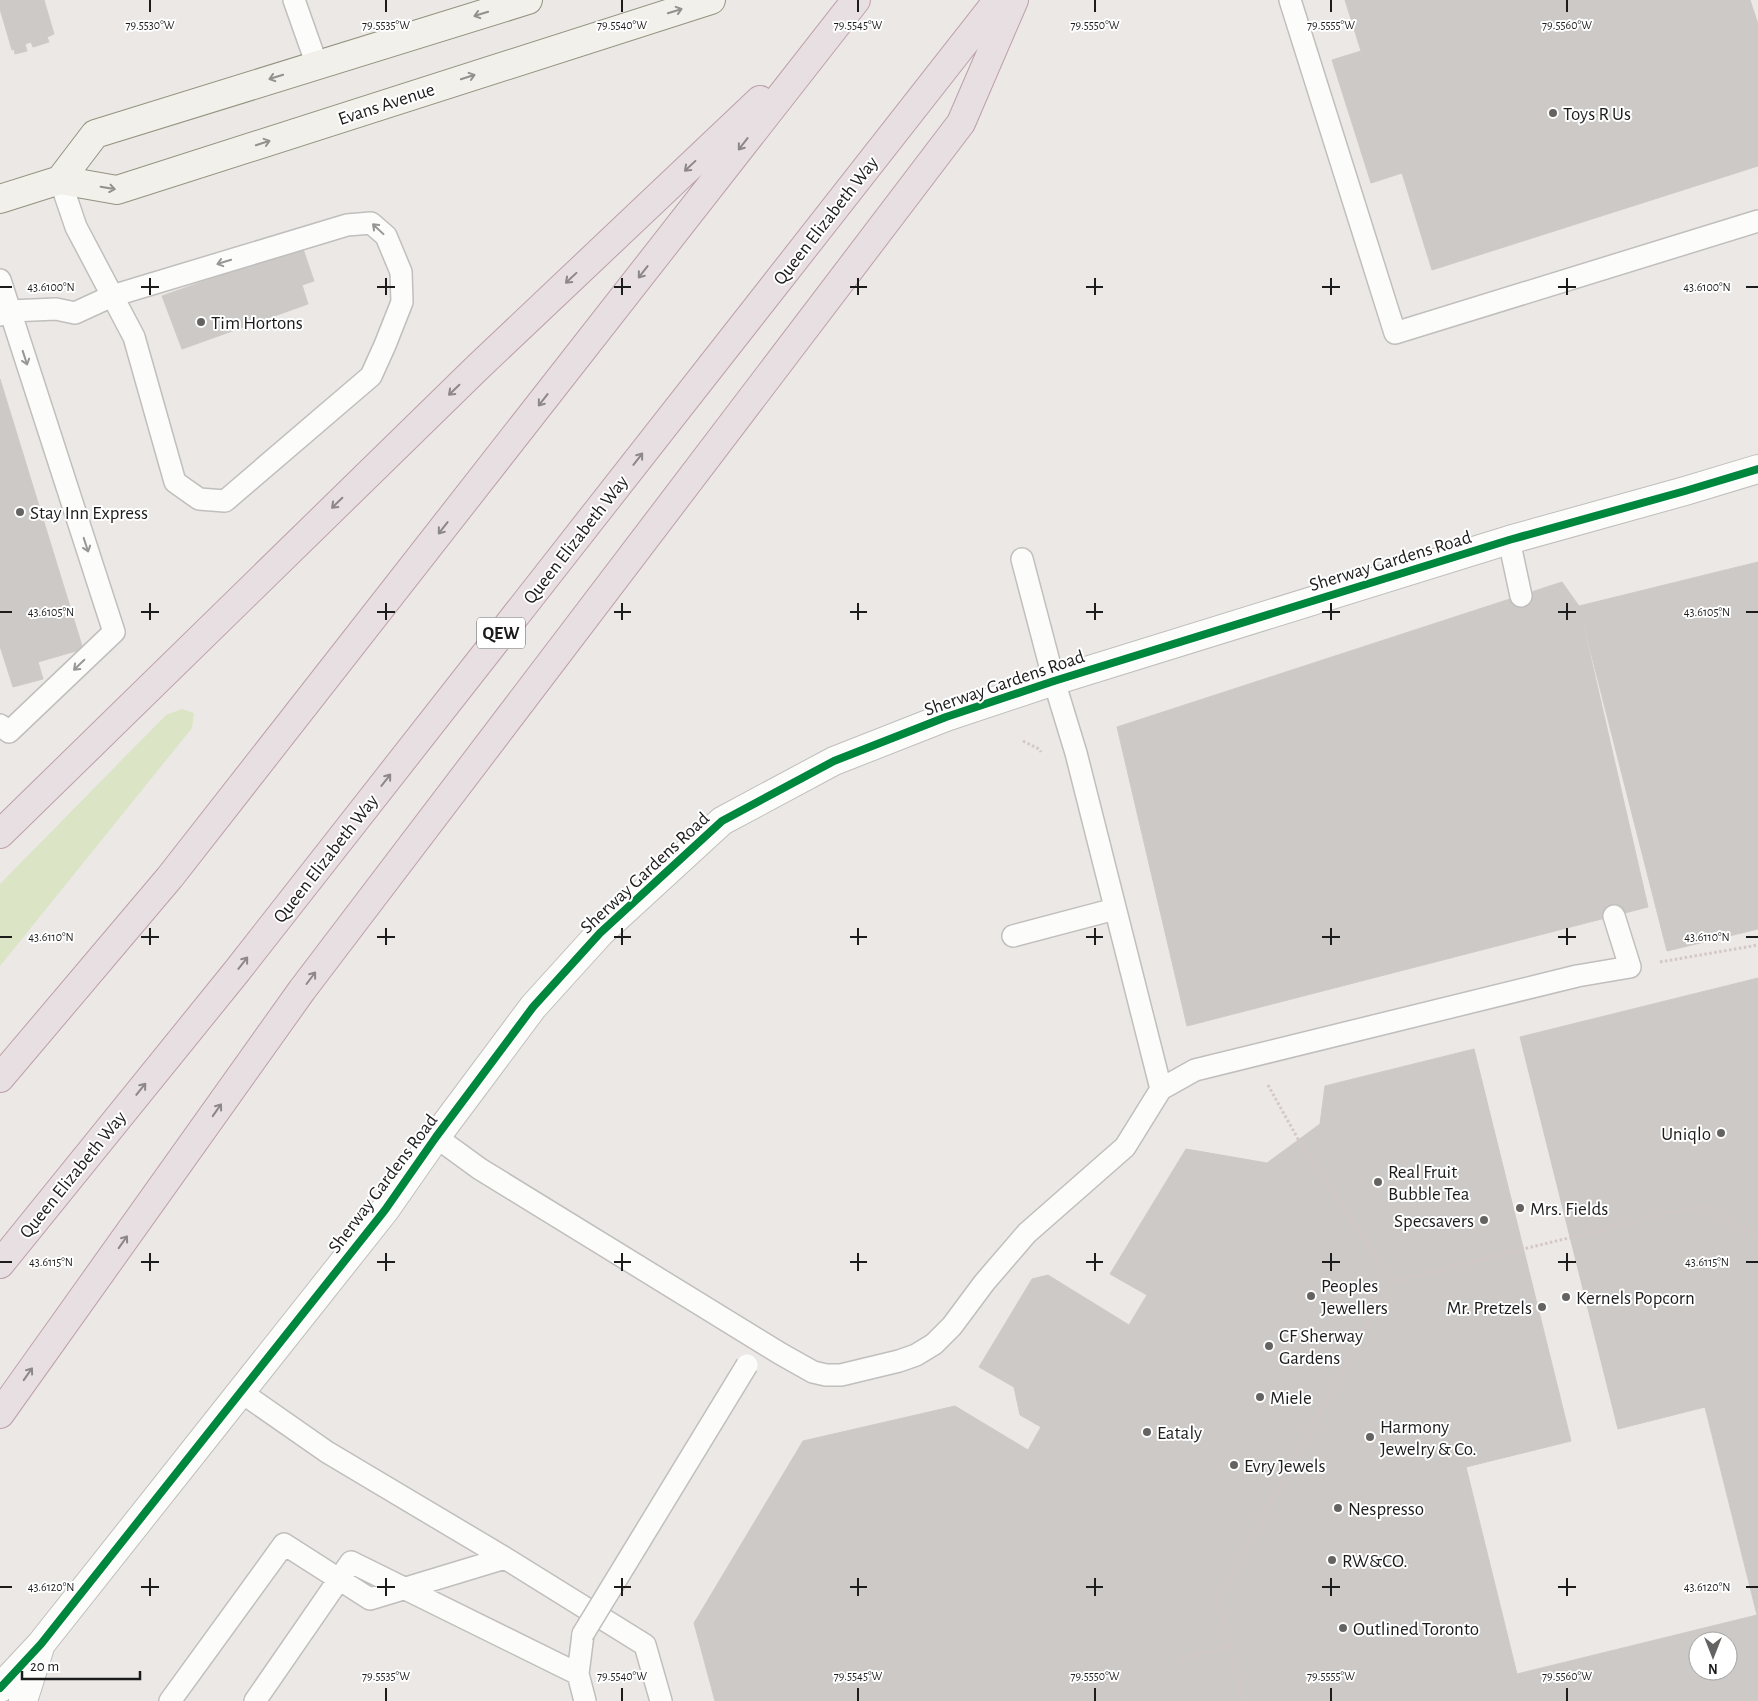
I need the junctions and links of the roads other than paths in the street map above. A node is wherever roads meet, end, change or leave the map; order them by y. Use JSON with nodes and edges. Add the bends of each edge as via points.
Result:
{"nodes":[{"id":1,"x":294,"y":0,"type":"edge"},
{"id":2,"x":528,"y":0,"type":"edge"},
{"id":3,"x":711,"y":0,"type":"edge"},
{"id":4,"x":856,"y":0,"type":"edge"},
{"id":5,"x":998,"y":0,"type":"edge"},
{"id":6,"x":1014,"y":0,"type":"edge"},
{"id":7,"x":1290,"y":0,"type":"edge"},
{"id":8,"x":827,"y":37,"type":"junction"},
{"id":9,"x":317,"y":65,"type":"junction"},
{"id":10,"x":60,"y":180,"type":"junction"},
{"id":11,"x":0,"y":199,"type":"edge"},
{"id":12,"x":1758,"y":221,"type":"edge"},
{"id":13,"x":0,"y":280,"type":"edge"},
{"id":14,"x":112,"y":296,"type":"junction"},
{"id":15,"x":5,"y":313,"type":"edge"},
{"id":16,"x":1758,"y":469,"type":"edge"},
{"id":17,"x":1508,"y":540,"type":"junction"},
{"id":18,"x":1022,"y":559,"type":"dead end"},
{"id":19,"x":1521,"y":596,"type":"dead end"},
{"id":20,"x":1054,"y":680,"type":"junction"},
{"id":21,"x":4,"y":729,"type":"edge"},
{"id":22,"x":0,"y":834,"type":"edge"},
{"id":23,"x":1116,"y":909,"type":"junction"},
{"id":24,"x":1614,"y":916,"type":"dead end"},
{"id":25,"x":1013,"y":936,"type":"dead end"},
{"id":26,"x":0,"y":1078,"type":"edge"},
{"id":27,"x":1161,"y":1089,"type":"junction"},
{"id":28,"x":436,"y":1137,"type":"junction"},
{"id":29,"x":0,"y":1264,"type":"edge"},
{"id":30,"x":761,"y":1342,"type":"junction"},
{"id":31,"x":241,"y":1392,"type":"junction"},
{"id":32,"x":0,"y":1414,"type":"edge"},
{"id":33,"x":505,"y":1558,"type":"junction"},
{"id":34,"x":41,"y":1644,"type":"junction"},
{"id":35,"x":578,"y":1674,"type":"junction"},
{"id":36,"x":0,"y":1688,"type":"edge"},
{"id":37,"x":23,"y":1701,"type":"edge"},
{"id":38,"x":170,"y":1701,"type":"edge"},
{"id":39,"x":255,"y":1701,"type":"edge"},
{"id":40,"x":585,"y":1701,"type":"edge"},
{"id":41,"x":660,"y":1701,"type":"edge"}],
"edges":[{"from":1,"to":9,"type":"lane"},
{"from":2,"to":9,"type":"main road","one_way":true},
{"from":10,"to":3,"type":"main road","name":"Evans Avenue","one_way":true,"via":[[117,190]]},
{"from":4,"to":8,"type":"highway"},
{"from":29,"to":5,"type":"highway","name":"Queen Elizabeth Way","number":"QEW","one_way":true,"via":[[249,955]]},
{"from":32,"to":6,"type":"highway","one_way":true,"via":[[302,990],[962,123]]},
{"from":7,"to":12,"type":"lane","via":[[1395,333]]},
{"from":8,"to":22,"type":"highway","one_way":true,"via":[[478,366]]},
{"from":8,"to":26,"type":"highway","one_way":true,"via":[[170,877]]},
{"from":9,"to":10,"type":"main road","one_way":true,"via":[[95,134]]},
{"from":10,"to":11,"type":"main road","name":"Evans Avenue"},
{"from":10,"to":14,"type":"lane","via":[[76,227]]},
{"from":13,"to":15,"type":"lane"},
{"from":14,"to":14,"type":"lane","one_way":true,"via":[[134,337],[175,482],[198,498],[225,501],[371,376],[402,302],[401,272],[386,236],[371,223],[347,225]]},
{"from":14,"to":15,"type":"lane","via":[[75,313],[56,309]]},
{"from":15,"to":21,"type":"lane","one_way":true,"via":[[114,632]]},
{"from":16,"to":17,"type":"street","name":"Sherway Gardens Road"},
{"from":17,"to":19,"type":"lane"},
{"from":17,"to":20,"type":"street","name":"Sherway Gardens Road"},
{"from":18,"to":20,"type":"lane"},
{"from":20,"to":23,"type":"lane"},
{"from":20,"to":28,"type":"street","name":"Sherway Gardens Road","via":[[834,760],[722,821],[600,934],[532,1007]]},
{"from":23,"to":25,"type":"lane"},
{"from":23,"to":27,"type":"lane"},
{"from":24,"to":27,"type":"lane","via":[[1630,967],[1576,976],[1195,1070]]},
{"from":27,"to":30,"type":"lane","via":[[1125,1147],[1027,1233],[934,1344],[916,1355],[868,1369],[826,1375],[813,1372]]},
{"from":28,"to":30,"type":"lane","via":[[480,1170]]},
{"from":28,"to":31,"type":"street","name":"Sherway Gardens Road","via":[[385,1210]]},
{"from":30,"to":35,"type":"lane","bridge":true,"via":[[583,1634]]},
{"from":31,"to":33,"type":"lane","via":[[328,1452]]},
{"from":31,"to":34,"type":"street","name":"Sherway Gardens Road"},
{"from":33,"to":38,"type":"lane","via":[[370,1599],[284,1544]]},
{"from":33,"to":41,"type":"lane","via":[[645,1645]]},
{"from":34,"to":36,"type":"street","name":"Sherway Gardens Road"},
{"from":34,"to":37,"type":"street","name":"Sherway Gardens Road"},
{"from":35,"to":39,"type":"lane","via":[[351,1562]]},
{"from":35,"to":40,"type":"lane"}]}
